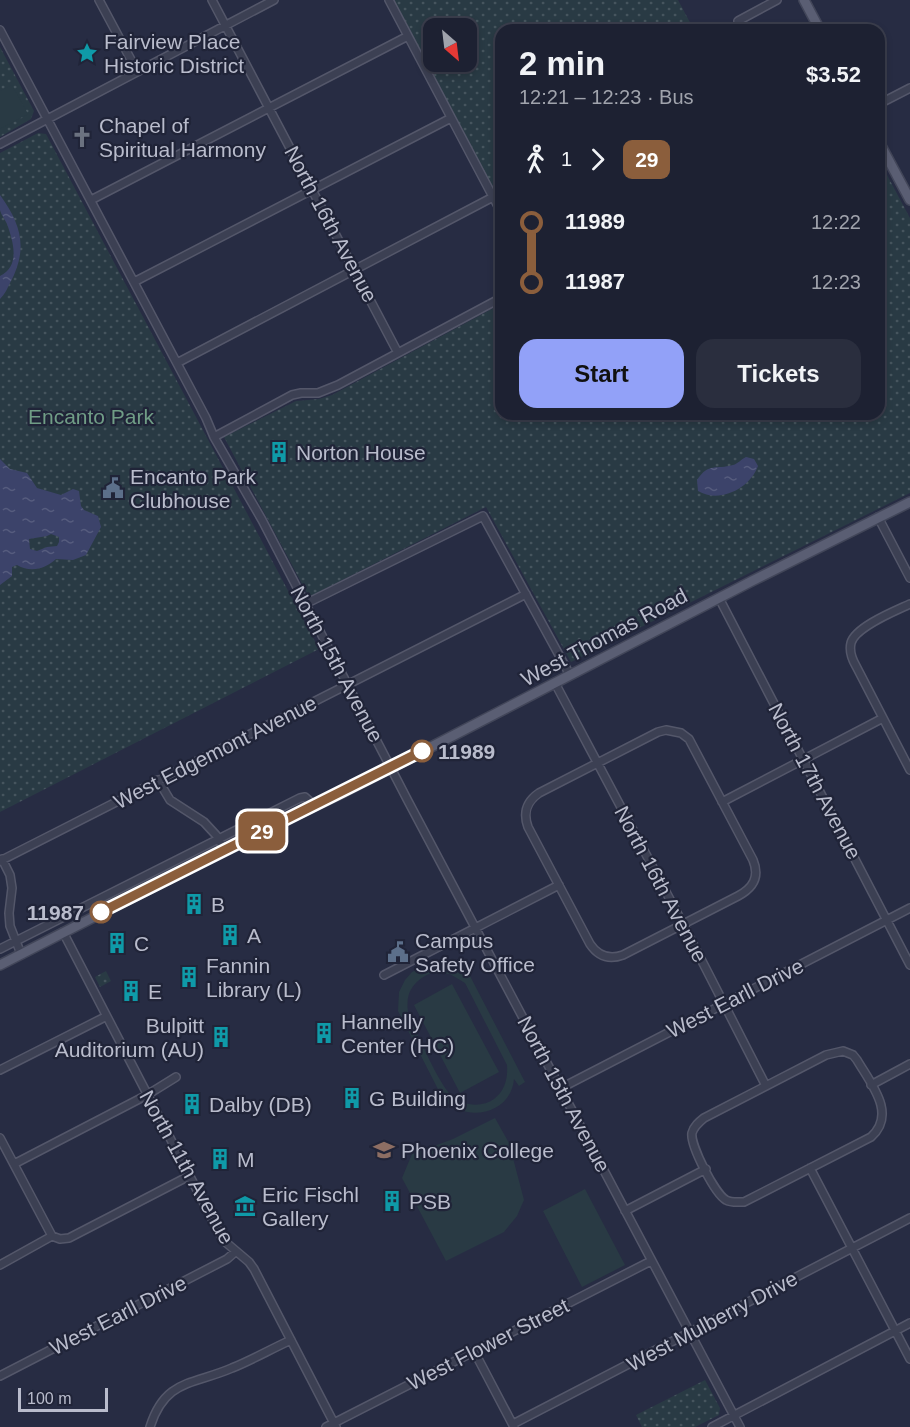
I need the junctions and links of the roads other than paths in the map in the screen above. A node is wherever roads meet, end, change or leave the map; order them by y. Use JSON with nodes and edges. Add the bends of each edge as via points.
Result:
{"nodes":[{"id":1,"x":99,"y":0,"type":"edge"},
{"id":2,"x":212,"y":0,"type":"edge"},
{"id":3,"x":274,"y":0,"type":"edge"},
{"id":4,"x":389,"y":0,"type":"edge"},
{"id":5,"x":777,"y":0,"type":"edge"},
{"id":6,"x":804,"y":0,"type":"edge"},
{"id":7,"x":740,"y":24,"type":"edge"},
{"id":8,"x":817,"y":24,"type":"edge"},
{"id":9,"x":226,"y":26,"type":"junction"},
{"id":10,"x":0,"y":30,"type":"edge"},
{"id":11,"x":408,"y":36,"type":"junction"},
{"id":12,"x":137,"y":71,"type":"junction"},
{"id":13,"x":910,"y":88,"type":"edge"},
{"id":14,"x":885,"y":101,"type":"edge"},
{"id":15,"x":269,"y":108,"type":"junction"},
{"id":16,"x":47,"y":118,"type":"junction"},
{"id":17,"x":451,"y":118,"type":"junction"},
{"id":18,"x":0,"y":144,"type":"edge"},
{"id":19,"x":885,"y":153,"type":"edge"},
{"id":20,"x":312,"y":190,"type":"junction"},
{"id":21,"x":493,"y":196,"type":"junction"},
{"id":22,"x":495,"y":200,"type":"edge"},
{"id":23,"x":910,"y":200,"type":"edge"},
{"id":24,"x":91,"y":201,"type":"junction"},
{"id":25,"x":355,"y":270,"type":"junction"},
{"id":26,"x":134,"y":282,"type":"junction"},
{"id":27,"x":495,"y":301,"type":"edge"},
{"id":28,"x":398,"y":352,"type":"junction"},
{"id":29,"x":177,"y":363,"type":"junction"},
{"id":30,"x":214,"y":437,"type":"junction"},
{"id":31,"x":910,"y":502,"type":"edge"},
{"id":32,"x":878,"y":518,"type":"junction"},
{"id":33,"x":910,"y":578,"type":"edge"},
{"id":34,"x":526,"y":594,"type":"junction"},
{"id":35,"x":719,"y":598,"type":"junction"},
{"id":36,"x":910,"y":603,"type":"edge"},
{"id":37,"x":305,"y":604,"type":"junction"},
{"id":38,"x":570,"y":675,"type":"junction"},
{"id":39,"x":555,"y":683,"type":"junction"},
{"id":40,"x":348,"y":685,"type":"junction"},
{"id":41,"x":883,"y":718,"type":"junction"},
{"id":42,"x":804,"y":760,"type":"junction"},
{"id":43,"x":598,"y":763,"type":"junction"},
{"id":44,"x":391,"y":767,"type":"junction"},
{"id":45,"x":910,"y":770,"type":"edge"},
{"id":46,"x":158,"y":780,"type":"junction"},
{"id":47,"x":722,"y":802,"type":"junction"},
{"id":48,"x":315,"y":806,"type":"junction"},
{"id":49,"x":218,"y":839,"type":"junction"},
{"id":50,"x":225,"y":850,"type":"junction"},
{"id":51,"x":1,"y":860,"type":"edge"},
{"id":52,"x":559,"y":885,"type":"junction"},
{"id":53,"x":910,"y":908,"type":"edge"},
{"id":54,"x":887,"y":920,"type":"junction"},
{"id":55,"x":683,"y":924,"type":"junction"},
{"id":56,"x":476,"y":928,"type":"junction"},
{"id":57,"x":63,"y":932,"type":"junction"},
{"id":58,"x":15,"y":941,"type":"junction"},
{"id":59,"x":0,"y":949,"type":"edge"},
{"id":60,"x":21,"y":954,"type":"junction"},
{"id":61,"x":0,"y":965,"type":"edge"},
{"id":62,"x":910,"y":965,"type":"edge"},
{"id":63,"x":384,"y":975,"type":"dead end"},
{"id":64,"x":724,"y":1003,"type":"junction"},
{"id":65,"x":105,"y":1017,"type":"junction"},
{"id":66,"x":910,"y":1064,"type":"edge"},
{"id":67,"x":0,"y":1070,"type":"edge"},
{"id":68,"x":176,"y":1077,"type":"dead end"},
{"id":69,"x":871,"y":1085,"type":"junction"},
{"id":70,"x":766,"y":1086,"type":"junction"},
{"id":71,"x":561,"y":1088,"type":"junction"},
{"id":72,"x":147,"y":1095,"type":"junction"},
{"id":73,"x":0,"y":1138,"type":"edge"},
{"id":74,"x":14,"y":1164,"type":"junction"},
{"id":75,"x":810,"y":1168,"type":"junction"},
{"id":76,"x":706,"y":1169,"type":"junction"},
{"id":77,"x":189,"y":1176,"type":"junction"},
{"id":78,"x":626,"y":1211,"type":"junction"},
{"id":79,"x":910,"y":1218,"type":"edge"},
{"id":80,"x":52,"y":1236,"type":"junction"},
{"id":81,"x":852,"y":1248,"type":"junction"},
{"id":82,"x":235,"y":1251,"type":"junction"},
{"id":83,"x":651,"y":1261,"type":"junction"},
{"id":84,"x":0,"y":1264,"type":"edge"},
{"id":85,"x":910,"y":1323,"type":"edge"},
{"id":86,"x":895,"y":1330,"type":"junction"},
{"id":87,"x":689,"y":1333,"type":"junction"},
{"id":88,"x":291,"y":1340,"type":"junction"},
{"id":89,"x":474,"y":1351,"type":"junction"},
{"id":90,"x":910,"y":1359,"type":"edge"},
{"id":91,"x":0,"y":1376,"type":"edge"},
{"id":92,"x":734,"y":1416,"type":"junction"},
{"id":93,"x":335,"y":1425,"type":"edge"},
{"id":94,"x":513,"y":1426,"type":"edge"},
{"id":95,"x":150,"y":1427,"type":"edge"},
{"id":96,"x":326,"y":1427,"type":"edge"},
{"id":97,"x":712,"y":1427,"type":"edge"},
{"id":98,"x":740,"y":1427,"type":"edge"}],
"edges":[{"from":1,"to":12,"type":"street"},
{"from":2,"to":9,"type":"street","name":"North 16th Avenue"},
{"from":3,"to":9,"type":"street"},
{"from":4,"to":11,"type":"street"},
{"from":5,"to":7,"type":"street","via":[[738,21]]},
{"from":6,"to":8,"type":"main road"},
{"from":9,"to":12,"type":"street"},
{"from":9,"to":15,"type":"street","name":"North 16th Avenue"},
{"from":10,"to":16,"type":"street","name":"North 15th Avenue"},
{"from":11,"to":15,"type":"street"},
{"from":11,"to":17,"type":"street"},
{"from":12,"to":16,"type":"street"},
{"from":13,"to":14,"type":"street"},
{"from":15,"to":20,"type":"street","name":"North 16th Avenue"},
{"from":15,"to":24,"type":"street"},
{"from":16,"to":18,"type":"street"},
{"from":16,"to":24,"type":"street","name":"North 15th Avenue"},
{"from":17,"to":20,"type":"street"},
{"from":17,"to":21,"type":"street"},
{"from":19,"to":23,"type":"main road"},
{"from":20,"to":25,"type":"street","name":"North 16th Avenue"},
{"from":20,"to":26,"type":"street"},
{"from":21,"to":22,"type":"street"},
{"from":21,"to":25,"type":"street"},
{"from":24,"to":26,"type":"street","name":"North 15th Avenue"},
{"from":25,"to":28,"type":"street","name":"North 16th Avenue"},
{"from":25,"to":29,"type":"street"},
{"from":26,"to":29,"type":"street","name":"North 15th Avenue"},
{"from":27,"to":28,"type":"street"},
{"from":28,"to":30,"type":"street","via":[[326,390],[292,396]]},
{"from":29,"to":30,"type":"street","name":"North 15th Avenue"},
{"from":30,"to":37,"type":"street","name":"North 15th Avenue"},
{"from":31,"to":32,"type":"main road","name":"West Thomas Road"},
{"from":32,"to":33,"type":"street"},
{"from":32,"to":35,"type":"main road","name":"West Thomas Road"},
{"from":34,"to":37,"type":"street","via":[[483,516]]},
{"from":34,"to":38,"type":"street"},
{"from":34,"to":40,"type":"street","name":"West Edgemont Avenue"},
{"from":35,"to":38,"type":"main road","name":"West Thomas Road"},
{"from":35,"to":42,"type":"street","name":"North 17th Avenue"},
{"from":36,"to":41,"type":"street","via":[[864,628],[851,642],[851,657]]},
{"from":37,"to":40,"type":"street","name":"North 15th Avenue"},
{"from":38,"to":39,"type":"main road","name":"West Thomas Road"},
{"from":39,"to":43,"type":"street","name":"North 16th Avenue"},
{"from":39,"to":44,"type":"main road","name":"West Thomas Road"},
{"from":40,"to":44,"type":"street","name":"North 15th Avenue"},
{"from":40,"to":46,"type":"street","name":"West Edgemont Avenue"},
{"from":41,"to":42,"type":"street"},
{"from":41,"to":45,"type":"street"},
{"from":42,"to":47,"type":"street"},
{"from":42,"to":54,"type":"street","name":"North 17th Avenue"},
{"from":43,"to":47,"type":"street","via":[[658,732],[674,730],[689,739]]},
{"from":43,"to":52,"type":"street","via":[[539,793],[528,804],[528,827]]},
{"from":43,"to":55,"type":"street","name":"North 16th Avenue"},
{"from":44,"to":48,"type":"main road","name":"West Thomas Road"},
{"from":44,"to":56,"type":"street","name":"North 15th Avenue"},
{"from":46,"to":49,"type":"street","via":[[170,800],[204,822]]},
{"from":46,"to":51,"type":"street","name":"West Edgemont Avenue"},
{"from":47,"to":55,"type":"street","via":[[755,866],[754,883],[747,891]]},
{"from":48,"to":49,"type":"street","via":[[300,798]]},
{"from":48,"to":50,"type":"main road","name":"West Thomas Road"},
{"from":49,"to":50,"type":"street"},
{"from":49,"to":58,"type":"street"},
{"from":50,"to":57,"type":"main road","name":"West Thomas Road"},
{"from":51,"to":58,"type":"street","via":[[10,875],[9,913]]},
{"from":52,"to":55,"type":"street","via":[[590,944],[604,956],[623,955]]},
{"from":52,"to":56,"type":"street"},
{"from":53,"to":54,"type":"street","name":"West Earll Drive"},
{"from":54,"to":62,"type":"street","name":"North 17th Avenue"},
{"from":54,"to":64,"type":"street","name":"West Earll Drive"},
{"from":55,"to":64,"type":"street","name":"North 16th Avenue"},
{"from":56,"to":63,"type":"street"},
{"from":56,"to":71,"type":"street","name":"North 15th Avenue"},
{"from":57,"to":60,"type":"main road","name":"West Thomas Road"},
{"from":57,"to":65,"type":"street","name":"North 11th Avenue"},
{"from":58,"to":59,"type":"street"},
{"from":58,"to":60,"type":"street"},
{"from":60,"to":61,"type":"main road","name":"West Thomas Road"},
{"from":64,"to":70,"type":"street","name":"North 16th Avenue"},
{"from":64,"to":71,"type":"street","name":"West Earll Drive"},
{"from":65,"to":67,"type":"street"},
{"from":65,"to":72,"type":"street","name":"North 11th Avenue"},
{"from":66,"to":69,"type":"street"},
{"from":68,"to":72,"type":"street"},
{"from":69,"to":70,"type":"street","via":[[853,1055],[843,1051],[826,1055]]},
{"from":69,"to":75,"type":"street","via":[[883,1109],[878,1130]]},
{"from":70,"to":76,"type":"street","via":[[704,1118],[693,1130],[693,1144]]},
{"from":71,"to":78,"type":"street","name":"North 15th Avenue"},
{"from":72,"to":74,"type":"street"},
{"from":72,"to":77,"type":"street","name":"North 11th Avenue"},
{"from":73,"to":74,"type":"street"},
{"from":74,"to":80,"type":"street"},
{"from":75,"to":76,"type":"street","via":[[735,1203],[718,1192]]},
{"from":75,"to":81,"type":"street"},
{"from":76,"to":78,"type":"street"},
{"from":77,"to":80,"type":"street","via":[[69,1238]]},
{"from":77,"to":82,"type":"street","name":"North 11th Avenue","via":[[223,1240]]},
{"from":78,"to":83,"type":"street","name":"North 15th Avenue"},
{"from":79,"to":81,"type":"street","name":"West Mulberry Drive"},
{"from":80,"to":84,"type":"street"},
{"from":81,"to":86,"type":"street"},
{"from":81,"to":87,"type":"street","name":"West Mulberry Drive"},
{"from":82,"to":88,"type":"street","name":"North 11th Avenue","via":[[254,1269]]},
{"from":82,"to":91,"type":"street","name":"West Earll Drive","via":[[227,1259]]},
{"from":83,"to":87,"type":"street","name":"North 15th Avenue"},
{"from":83,"to":89,"type":"street","name":"West Flower Street"},
{"from":85,"to":86,"type":"street"},
{"from":86,"to":90,"type":"street"},
{"from":86,"to":92,"type":"street"},
{"from":87,"to":92,"type":"street","name":"North 15th Avenue"},
{"from":87,"to":94,"type":"street","name":"West Mulberry Drive"},
{"from":88,"to":93,"type":"street","name":"North 11th Avenue"},
{"from":88,"to":95,"type":"street","via":[[233,1368],[178,1387],[159,1406]]},
{"from":89,"to":93,"type":"street","name":"West Flower Street"},
{"from":89,"to":94,"type":"street"},
{"from":92,"to":97,"type":"street"},
{"from":92,"to":98,"type":"street","name":"North 15th Avenue"},
{"from":93,"to":96,"type":"street","name":"West Flower Street"}]}
